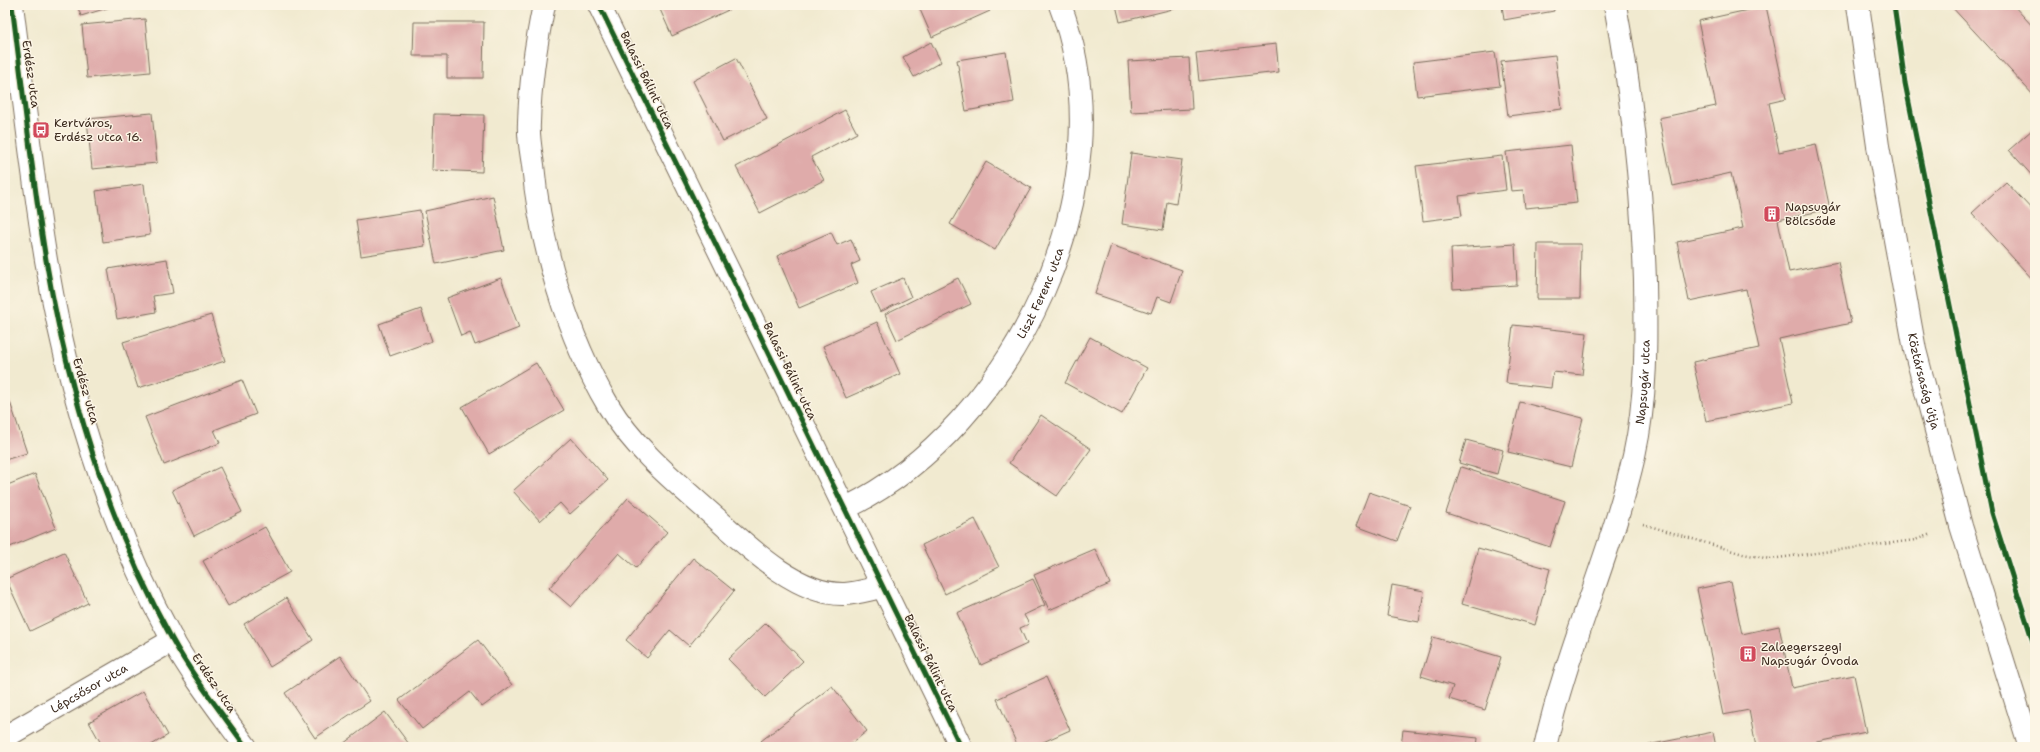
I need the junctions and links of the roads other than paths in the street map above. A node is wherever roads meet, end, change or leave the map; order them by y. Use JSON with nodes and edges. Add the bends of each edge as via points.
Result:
{"nodes":[{"id":1,"x":12,"y":5,"type":"edge"},
{"id":2,"x":544,"y":5,"type":"edge"},
{"id":3,"x":599,"y":5,"type":"edge"},
{"id":4,"x":1060,"y":5,"type":"edge"},
{"id":5,"x":1615,"y":5,"type":"edge"},
{"id":6,"x":1858,"y":5,"type":"edge"},
{"id":7,"x":846,"y":508,"type":"junction"},
{"id":8,"x":883,"y":587,"type":"junction"},
{"id":9,"x":173,"y":640,"type":"junction"},
{"id":10,"x":5,"y":737,"type":"edge"},
{"id":11,"x":246,"y":747,"type":"edge"},
{"id":12,"x":961,"y":747,"type":"edge"},
{"id":13,"x":1545,"y":747,"type":"edge"},
{"id":14,"x":2030,"y":747,"type":"edge"}],
"edges":[{"from":1,"to":9,"type":"street","name":"Erdész utca","via":[[46,260],[63,345],[79,407],[113,507],[147,588]]},
{"from":2,"to":8,"type":"street","via":[[532,79],[528,125],[536,203],[554,277],[580,349],[608,405],[628,432],[661,468],[736,537],[788,576],[819,591],[845,594]]},
{"from":3,"to":7,"type":"street","name":"Balassi Bálint utca"},
{"from":4,"to":7,"type":"street","name":"Liszt Ferenc utca","via":[[1070,30],[1079,76],[1082,122],[1079,168],[1070,214],[1057,259],[1011,355],[980,395],[946,435],[908,470],[870,496]]},
{"from":5,"to":13,"type":"street","name":"Napsugár utca","via":[[1639,178],[1647,354],[1635,453],[1618,516],[1552,714]]},
{"from":6,"to":14,"type":"street","name":"Köztársaság útja","via":[[1878,146],[1915,350],[1961,526]]},
{"from":7,"to":8,"type":"street","name":"Balassi Bálint utca"},
{"from":8,"to":12,"type":"street","name":"Balassi Bálint utca"},
{"from":9,"to":10,"type":"street","name":"Lépcsősor utca"},
{"from":9,"to":11,"type":"street","name":"Erdész utca"}]}
